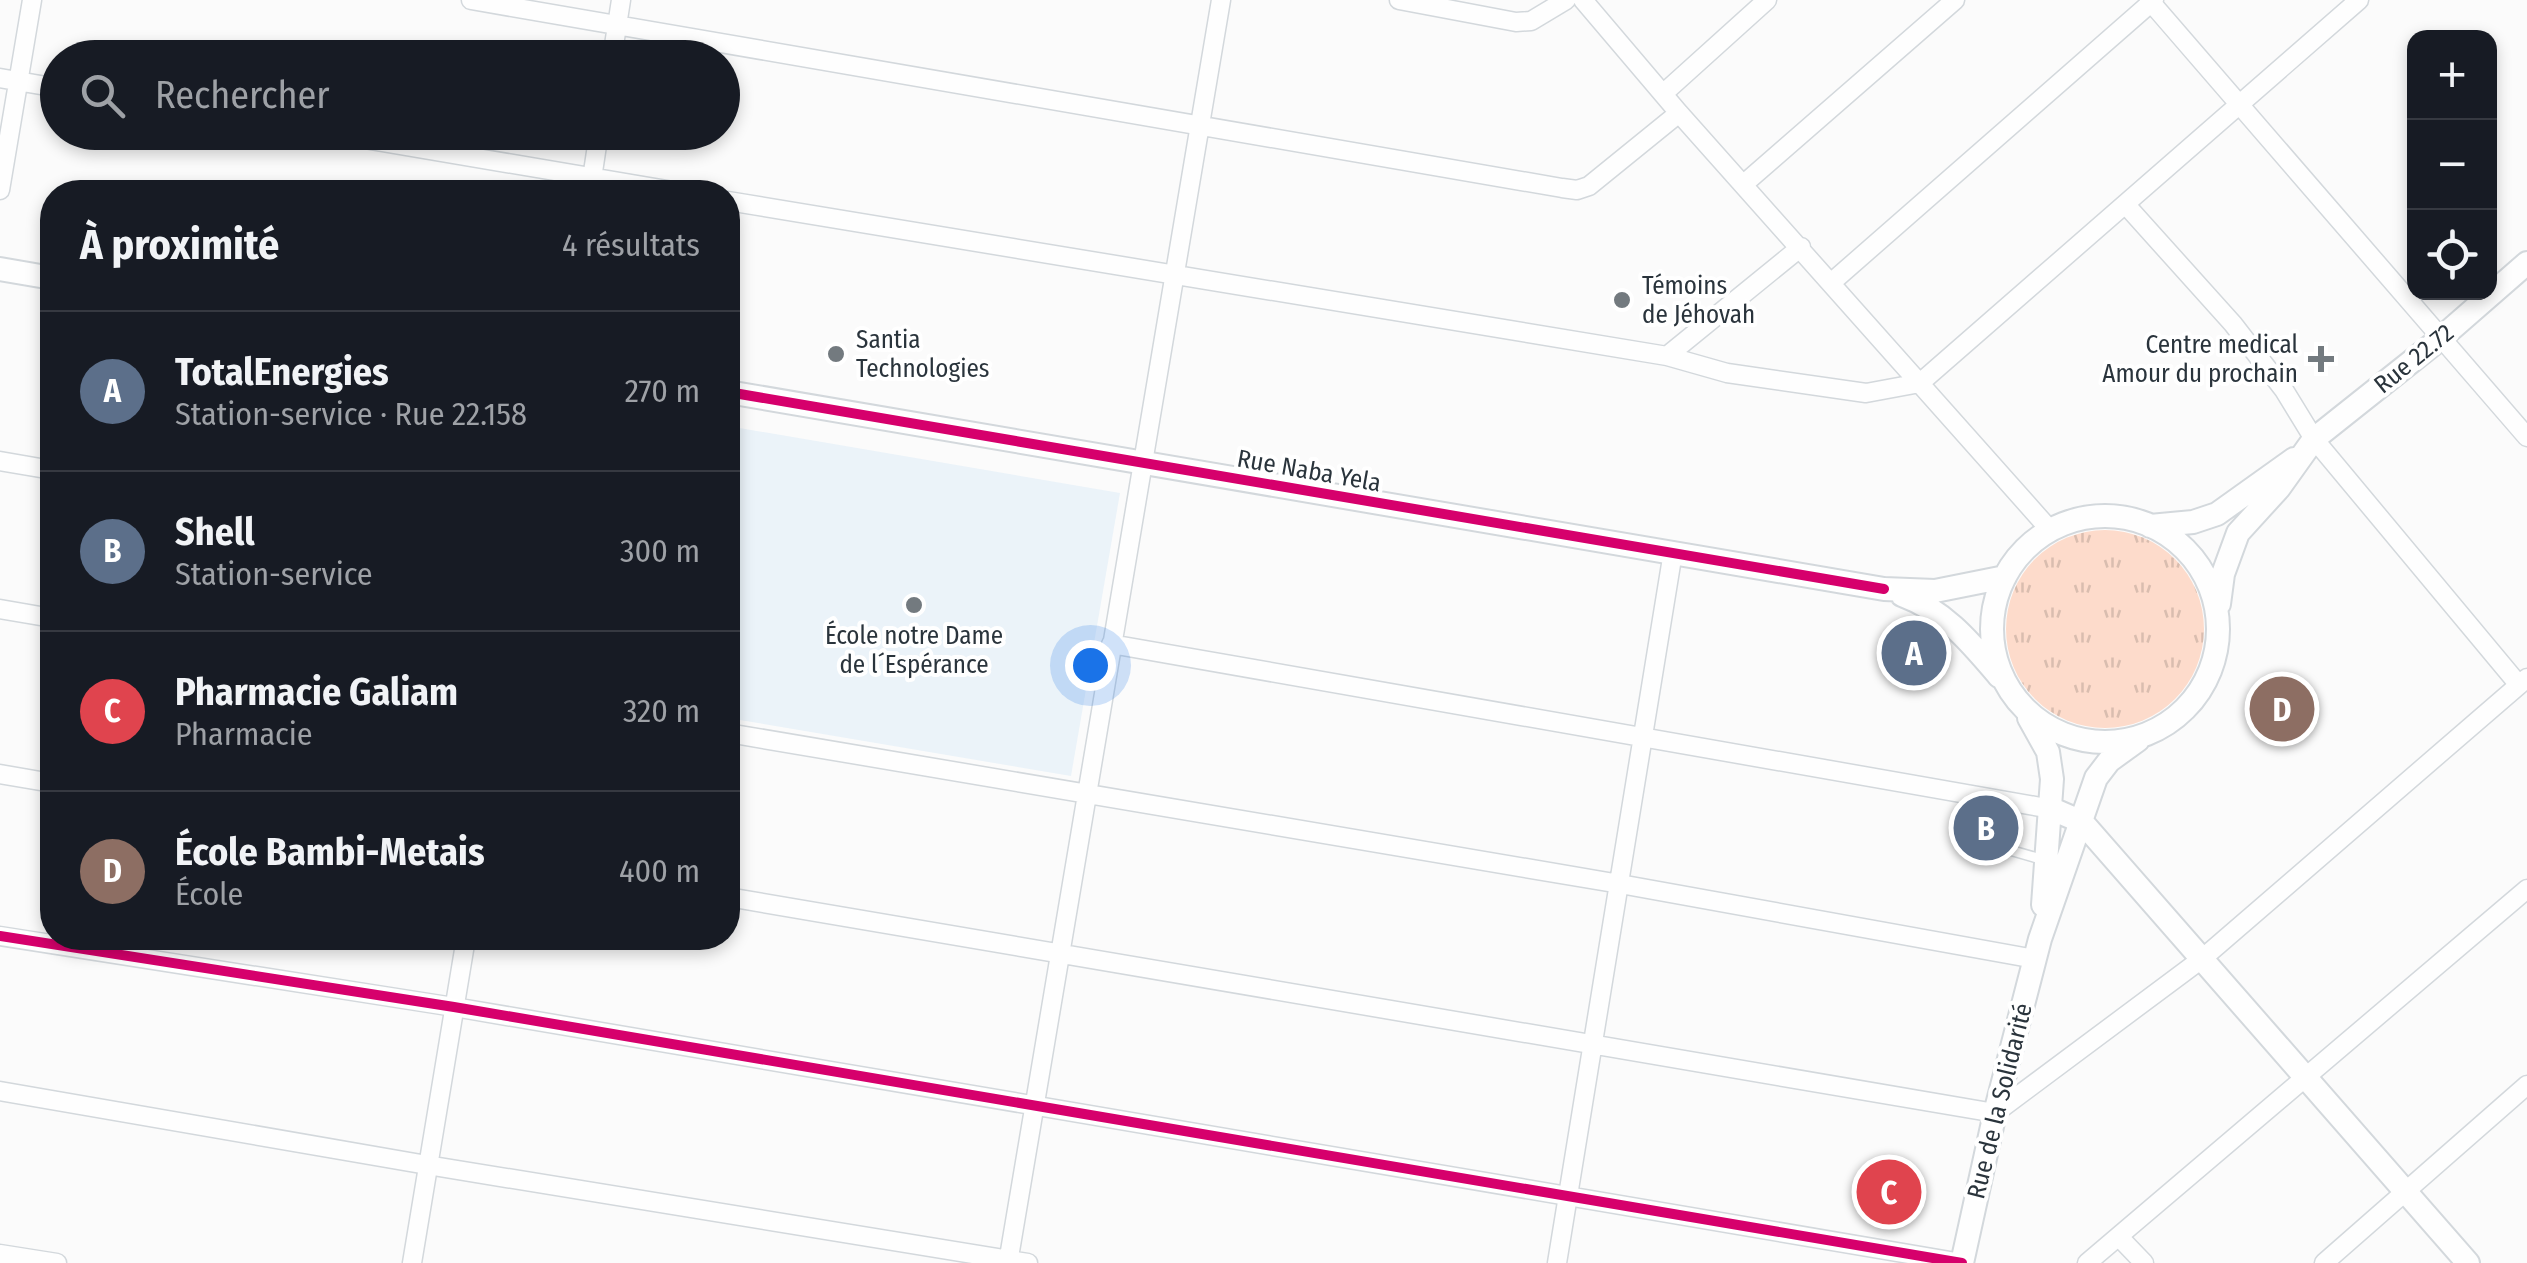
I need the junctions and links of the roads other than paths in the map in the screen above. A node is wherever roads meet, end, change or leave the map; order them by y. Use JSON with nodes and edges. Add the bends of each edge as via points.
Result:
{"nodes":[{"id":1,"x":32,"y":0,"type":"edge"},
{"id":2,"x":471,"y":0,"type":"edge"},
{"id":3,"x":621,"y":0,"type":"edge"},
{"id":4,"x":1220,"y":0,"type":"edge"},
{"id":5,"x":1399,"y":0,"type":"edge"},
{"id":6,"x":1566,"y":0,"type":"edge"},
{"id":7,"x":1583,"y":0,"type":"edge"},
{"id":8,"x":1767,"y":0,"type":"edge"},
{"id":9,"x":1955,"y":0,"type":"edge"},
{"id":10,"x":2359,"y":0,"type":"edge"},
{"id":11,"x":2152,"y":1,"type":"edge"},
{"id":12,"x":617,"y":25,"type":"junction"},
{"id":13,"x":615,"y":40,"type":"edge"},
{"id":14,"x":705,"y":40,"type":"edge"},
{"id":15,"x":740,"y":46,"type":"edge"},
{"id":16,"x":9,"y":80,"type":"edge"},
{"id":17,"x":40,"y":85,"type":"edge"},
{"id":18,"x":1664,"y":92,"type":"junction"},
{"id":19,"x":2240,"y":104,"type":"junction"},
{"id":20,"x":1679,"y":113,"type":"junction"},
{"id":21,"x":1199,"y":124,"type":"junction"},
{"id":22,"x":414,"y":150,"type":"edge"},
{"id":23,"x":597,"y":150,"type":"edge"},
{"id":24,"x":566,"y":180,"type":"edge"},
{"id":25,"x":592,"y":180,"type":"edge"},
{"id":26,"x":1745,"y":183,"type":"junction"},
{"id":27,"x":0,"y":190,"type":"edge"},
{"id":28,"x":740,"y":202,"type":"edge"},
{"id":29,"x":2126,"y":205,"type":"junction"},
{"id":30,"x":1801,"y":247,"type":"junction"},
{"id":31,"x":2527,"y":263,"type":"edge"},
{"id":32,"x":0,"y":269,"type":"edge"},
{"id":33,"x":1174,"y":275,"type":"junction"},
{"id":34,"x":40,"y":276,"type":"edge"},
{"id":35,"x":1832,"y":282,"type":"junction"},
{"id":36,"x":2442,"y":338,"type":"junction"},
{"id":37,"x":1667,"y":356,"type":"junction"},
{"id":38,"x":1920,"y":382,"type":"junction"},
{"id":39,"x":740,"y":394,"type":"edge"},
{"id":40,"x":2527,"y":437,"type":"edge"},
{"id":41,"x":2308,"y":447,"type":"junction"},
{"id":42,"x":0,"y":461,"type":"edge"},
{"id":43,"x":1142,"y":463,"type":"junction"},
{"id":44,"x":40,"y":468,"type":"edge"},
{"id":45,"x":2149,"y":526,"type":"junction"},
{"id":46,"x":2051,"y":531,"type":"junction"},
{"id":47,"x":1673,"y":552,"type":"junction"},
{"id":48,"x":2005,"y":578,"type":"junction"},
{"id":49,"x":1884,"y":589,"type":"junction"},
{"id":50,"x":0,"y":609,"type":"edge"},
{"id":51,"x":40,"y":616,"type":"edge"},
{"id":52,"x":2218,"y":617,"type":"junction"},
{"id":53,"x":1111,"y":644,"type":"junction"},
{"id":54,"x":2523,"y":681,"type":"edge"},
{"id":55,"x":2015,"y":696,"type":"junction"},
{"id":56,"x":2148,"y":733,"type":"junction"},
{"id":57,"x":740,"y":735,"type":"edge"},
{"id":58,"x":1643,"y":736,"type":"junction"},
{"id":59,"x":0,"y":774,"type":"edge"},
{"id":60,"x":40,"y":781,"type":"edge"},
{"id":61,"x":1086,"y":794,"type":"junction"},
{"id":62,"x":2011,"y":801,"type":"junction"},
{"id":63,"x":2052,"y":809,"type":"junction"},
{"id":64,"x":2082,"y":822,"type":"junction"},
{"id":65,"x":2047,"y":862,"type":"junction"},
{"id":66,"x":1620,"y":884,"type":"junction"},
{"id":67,"x":2527,"y":888,"type":"edge"},
{"id":68,"x":740,"y":900,"type":"edge"},
{"id":69,"x":0,"y":936,"type":"edge"},
{"id":70,"x":40,"y":942,"type":"edge"},
{"id":71,"x":2038,"y":949,"type":"junction"},
{"id":72,"x":90,"y":950,"type":"edge"},
{"id":73,"x":464,"y":950,"type":"edge"},
{"id":74,"x":1059,"y":954,"type":"junction"},
{"id":75,"x":2203,"y":958,"type":"junction"},
{"id":76,"x":454,"y":1007,"type":"junction"},
{"id":77,"x":1594,"y":1044,"type":"junction"},
{"id":78,"x":2307,"y":1076,"type":"junction"},
{"id":79,"x":2527,"y":1085,"type":"edge"},
{"id":80,"x":0,"y":1091,"type":"edge"},
{"id":81,"x":1034,"y":1107,"type":"junction"},
{"id":82,"x":1995,"y":1112,"type":"junction"},
{"id":83,"x":428,"y":1165,"type":"junction"},
{"id":84,"x":2406,"y":1191,"type":"junction"},
{"id":85,"x":1568,"y":1197,"type":"junction"},
{"id":86,"x":2119,"y":1237,"type":"junction"},
{"id":87,"x":0,"y":1254,"type":"edge"},
{"id":88,"x":1008,"y":1261,"type":"edge"},
{"id":89,"x":57,"y":1263,"type":"edge"},
{"id":90,"x":412,"y":1263,"type":"edge"},
{"id":91,"x":1028,"y":1263,"type":"edge"},
{"id":92,"x":1557,"y":1263,"type":"edge"},
{"id":93,"x":1962,"y":1263,"type":"edge"},
{"id":94,"x":2087,"y":1263,"type":"edge"},
{"id":95,"x":2144,"y":1263,"type":"edge"},
{"id":96,"x":2324,"y":1263,"type":"edge"},
{"id":97,"x":2468,"y":1263,"type":"edge"}],
"edges":[{"from":1,"to":16,"type":"street"},
{"from":2,"to":12,"type":"street"},
{"from":3,"to":12,"type":"street"},
{"from":4,"to":21,"type":"street"},
{"from":5,"to":6,"type":"street","via":[[1516,22],[1531,21]]},
{"from":7,"to":18,"type":"street"},
{"from":8,"to":18,"type":"street"},
{"from":9,"to":26,"type":"street"},
{"from":10,"to":19,"type":"street"},
{"from":11,"to":19,"type":"street"},
{"from":11,"to":35,"type":"street"},
{"from":12,"to":13,"type":"street"},
{"from":12,"to":14,"type":"street"},
{"from":15,"to":21,"type":"street"},
{"from":16,"to":17,"type":"street"},
{"from":16,"to":27,"type":"street"},
{"from":18,"to":20,"type":"street"},
{"from":19,"to":29,"type":"street"},
{"from":19,"to":36,"type":"street"},
{"from":20,"to":21,"type":"street","via":[[1628,158],[1577,190]]},
{"from":20,"to":26,"type":"street"},
{"from":21,"to":33,"type":"street"},
{"from":22,"to":24,"type":"street"},
{"from":23,"to":25,"type":"street"},
{"from":26,"to":30,"type":"street"},
{"from":28,"to":33,"type":"street"},
{"from":29,"to":38,"type":"street"},
{"from":29,"to":41,"type":"street","via":[[2284,390]]},
{"from":30,"to":35,"type":"street"},
{"from":30,"to":37,"type":"street"},
{"from":31,"to":36,"type":"street","name":"Rue 22.72"},
{"from":32,"to":34,"type":"street"},
{"from":33,"to":37,"type":"street"},
{"from":33,"to":43,"type":"street"},
{"from":35,"to":38,"type":"street"},
{"from":36,"to":40,"type":"street"},
{"from":36,"to":41,"type":"street","name":"Rue 22.72"},
{"from":37,"to":38,"type":"street","via":[[1727,373],[1866,393]]},
{"from":38,"to":46,"type":"street"},
{"from":39,"to":43,"type":"street","name":"Rue Naba Yela"},
{"from":41,"to":45,"type":"street","name":"Rue 22.72","via":[[2217,514]]},
{"from":41,"to":52,"type":"street","name":"Rue 22.72","via":[[2238,533],[2223,574]]},
{"from":41,"to":54,"type":"street"},
{"from":42,"to":44,"type":"street"},
{"from":43,"to":47,"type":"street","name":"Rue Naba Yela"},
{"from":43,"to":53,"type":"street"},
{"from":45,"to":46,"type":"street","via":[[2106,517]]},
{"from":45,"to":52,"type":"street","via":[[2196,562]]},
{"from":46,"to":48,"type":"street","via":[[2020,555]]},
{"from":47,"to":49,"type":"street","name":"Rue Naba Yela"},
{"from":47,"to":58,"type":"street"},
{"from":48,"to":49,"type":"street","via":[[1935,592]]},
{"from":48,"to":55,"type":"street","via":[[1992,633],[1997,662]]},
{"from":49,"to":55,"type":"street","via":[[1942,616]]},
{"from":50,"to":51,"type":"street"},
{"from":52,"to":56,"type":"street","via":[[2215,656],[2199,692]]},
{"from":53,"to":58,"type":"street"},
{"from":53,"to":61,"type":"street"},
{"from":54,"to":75,"type":"street"},
{"from":55,"to":56,"type":"street","via":[[2053,729],[2079,738],[2121,740]]},
{"from":55,"to":63,"type":"street","name":"Rue de la Solidarité","via":[[2048,752]]},
{"from":56,"to":64,"type":"street","name":"Rue de la Solidarité","via":[[2096,778]]},
{"from":57,"to":61,"type":"street"},
{"from":58,"to":62,"type":"street"},
{"from":58,"to":66,"type":"street"},
{"from":59,"to":60,"type":"street"},
{"from":61,"to":66,"type":"street"},
{"from":61,"to":74,"type":"street"},
{"from":62,"to":63,"type":"street"},
{"from":62,"to":65,"type":"lane","via":[[2006,849]]},
{"from":63,"to":64,"type":"street"},
{"from":63,"to":65,"type":"street","name":"Rue de la Solidarité"},
{"from":64,"to":71,"type":"street","name":"Rue de la Solidarité"},
{"from":64,"to":75,"type":"street"},
{"from":65,"to":71,"type":"street","name":"Rue de la Solidarité"},
{"from":66,"to":71,"type":"street"},
{"from":66,"to":77,"type":"street"},
{"from":67,"to":78,"type":"street"},
{"from":68,"to":74,"type":"street"},
{"from":69,"to":70,"type":"street"},
{"from":71,"to":82,"type":"street","name":"Rue de la Solidarité"},
{"from":72,"to":76,"type":"street"},
{"from":73,"to":76,"type":"street"},
{"from":74,"to":77,"type":"street"},
{"from":74,"to":81,"type":"street"},
{"from":75,"to":78,"type":"street"},
{"from":75,"to":82,"type":"street"},
{"from":76,"to":81,"type":"street"},
{"from":76,"to":83,"type":"street"},
{"from":77,"to":82,"type":"street"},
{"from":77,"to":85,"type":"street"},
{"from":78,"to":84,"type":"street"},
{"from":78,"to":86,"type":"street"},
{"from":79,"to":84,"type":"street"},
{"from":80,"to":83,"type":"street"},
{"from":81,"to":85,"type":"street"},
{"from":81,"to":88,"type":"street"},
{"from":82,"to":93,"type":"street","name":"Rue de la Solidarité"},
{"from":83,"to":88,"type":"street"},
{"from":83,"to":90,"type":"street"},
{"from":84,"to":96,"type":"street"},
{"from":84,"to":97,"type":"street"},
{"from":85,"to":92,"type":"street"},
{"from":85,"to":93,"type":"street"},
{"from":86,"to":94,"type":"street"},
{"from":86,"to":95,"type":"street"},
{"from":87,"to":89,"type":"street"},
{"from":88,"to":91,"type":"street"}]}
